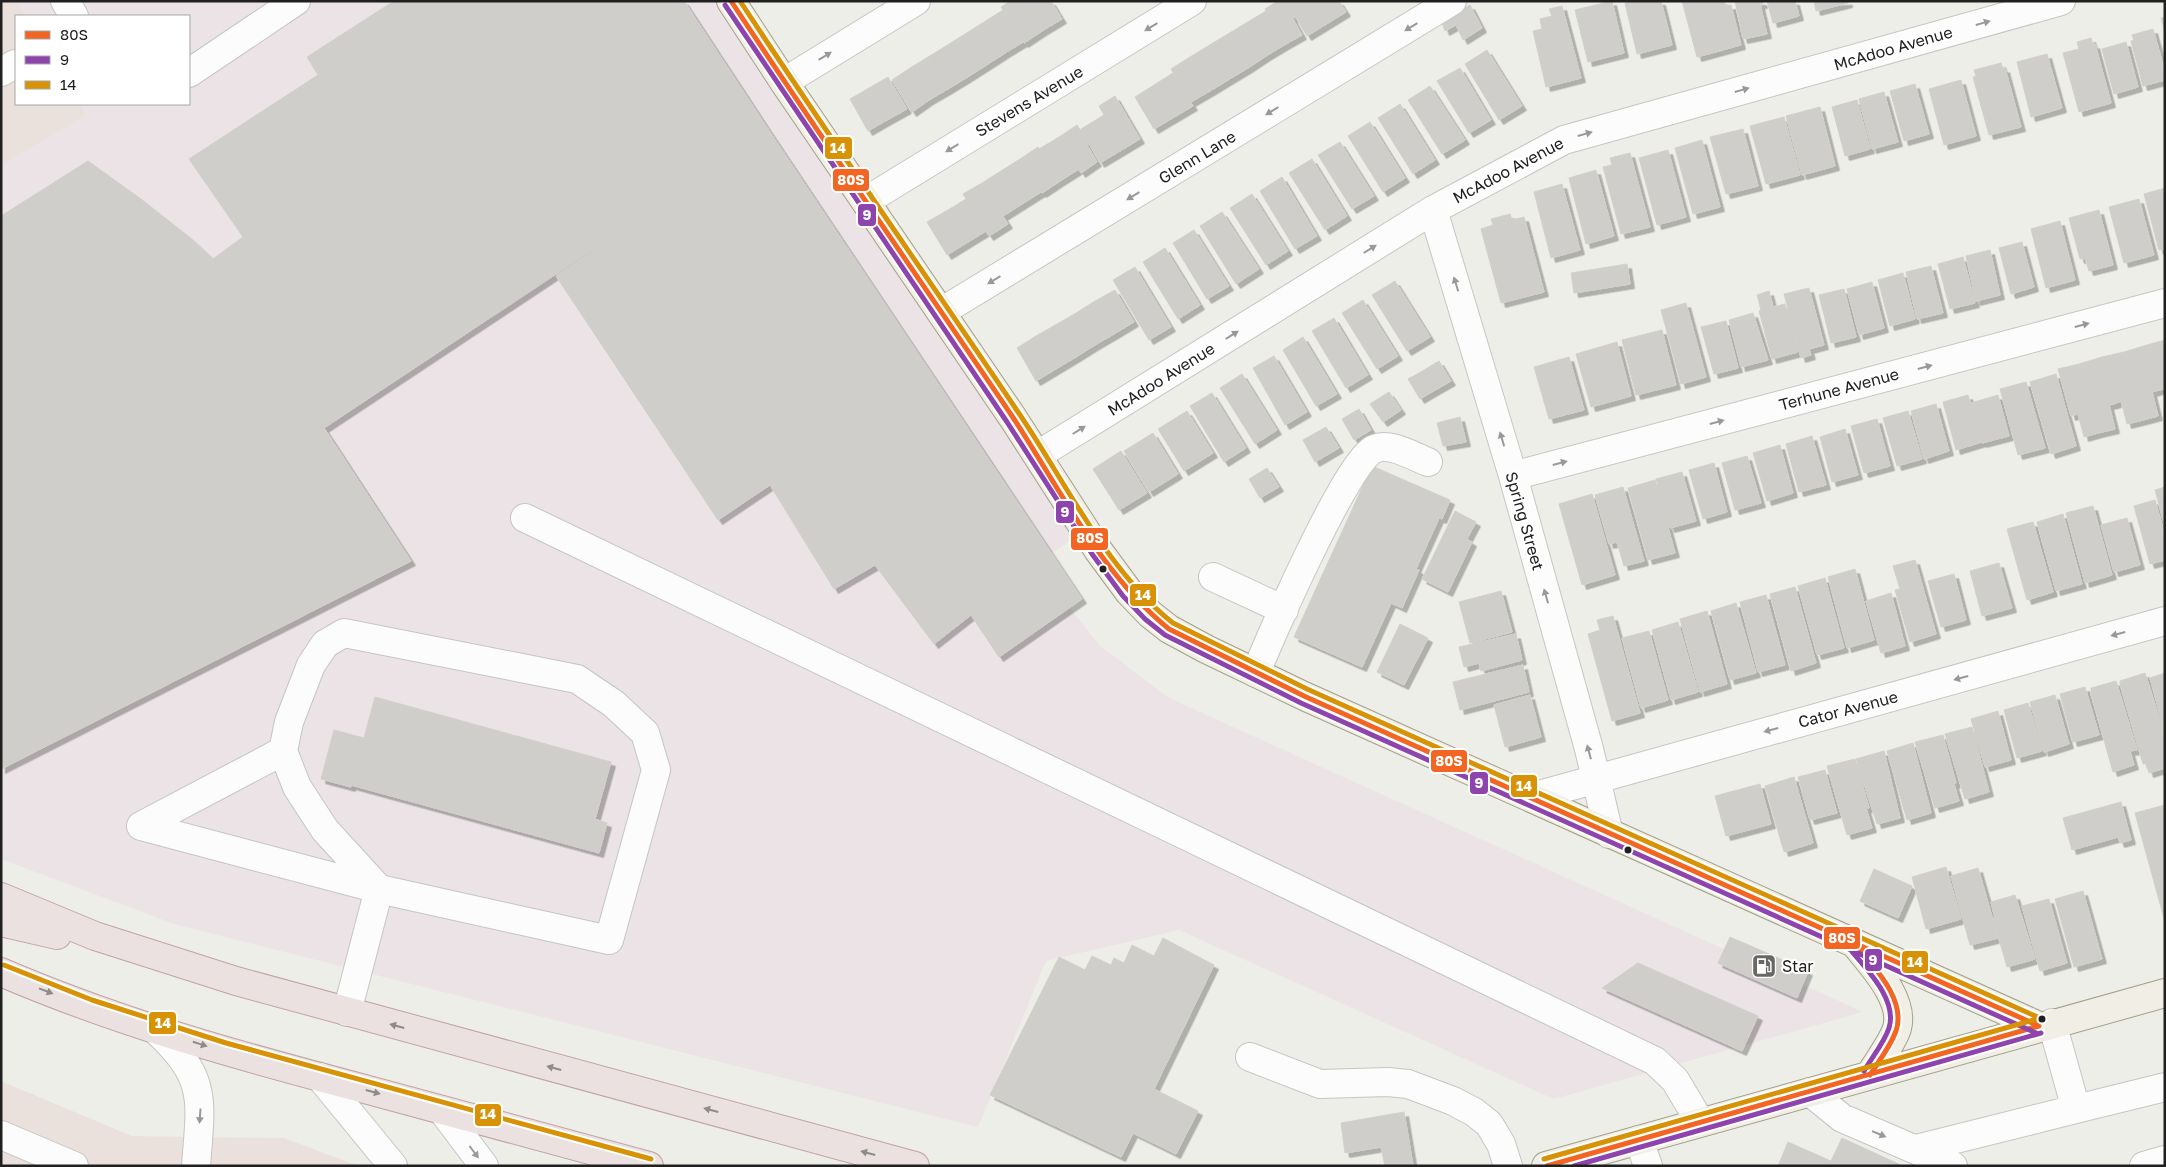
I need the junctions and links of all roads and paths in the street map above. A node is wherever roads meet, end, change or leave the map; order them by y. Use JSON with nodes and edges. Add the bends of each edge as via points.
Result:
{"nodes":[{"id":1,"x":65,"y":1,"type":"edge"},
{"id":2,"x":296,"y":1,"type":"edge"},
{"id":3,"x":731,"y":1,"type":"edge"},
{"id":4,"x":916,"y":1,"type":"edge"},
{"id":5,"x":1192,"y":1,"type":"edge"},
{"id":6,"x":1452,"y":1,"type":"edge"},
{"id":7,"x":2061,"y":1,"type":"edge"},
{"id":8,"x":73,"y":15,"type":"edge"},
{"id":9,"x":190,"y":72,"type":"edge"},
{"id":10,"x":784,"y":82,"type":"junction"},
{"id":11,"x":866,"y":201,"type":"junction"},
{"id":12,"x":1433,"y":210,"type":"junction"},
{"id":13,"x":2165,"y":303,"type":"edge"},
{"id":14,"x":942,"y":312,"type":"junction"},
{"id":15,"x":1038,"y":455,"type":"junction"},
{"id":16,"x":1428,"y":462,"type":"dead end"},
{"id":17,"x":1513,"y":476,"type":"junction"},
{"id":18,"x":525,"y":518,"type":"dead end"},
{"id":19,"x":1213,"y":577,"type":"dead end"},
{"id":20,"x":1284,"y":610,"type":"junction"},
{"id":21,"x":2165,"y":621,"type":"edge"},
{"id":22,"x":1256,"y":673,"type":"junction"},
{"id":23,"x":283,"y":751,"type":"junction"},
{"id":24,"x":1596,"y":778,"type":"junction"},
{"id":25,"x":1532,"y":797,"type":"junction"},
{"id":26,"x":1609,"y":834,"type":"junction"},
{"id":27,"x":379,"y":889,"type":"junction"},
{"id":28,"x":1,"y":897,"type":"edge"},
{"id":29,"x":1,"y":922,"type":"edge"},
{"id":30,"x":1854,"y":942,"type":"junction"},
{"id":31,"x":142,"y":953,"type":"junction"},
{"id":32,"x":1,"y":972,"type":"edge"},
{"id":33,"x":2165,"y":993,"type":"edge"},
{"id":34,"x":347,"y":1012,"type":"junction"},
{"id":35,"x":2046,"y":1025,"type":"junction"},
{"id":36,"x":156,"y":1030,"type":"junction"},
{"id":37,"x":1250,"y":1057,"type":"dead end"},
{"id":38,"x":1870,"y":1075,"type":"junction"},
{"id":39,"x":320,"y":1078,"type":"junction"},
{"id":40,"x":2165,"y":1087,"type":"edge"},
{"id":41,"x":1810,"y":1092,"type":"junction"},
{"id":42,"x":2076,"y":1109,"type":"junction"},
{"id":43,"x":442,"y":1110,"type":"junction"},
{"id":44,"x":1700,"y":1122,"type":"junction"},
{"id":45,"x":1,"y":1135,"type":"edge"},
{"id":46,"x":1639,"y":1140,"type":"junction"},
{"id":47,"x":1916,"y":1149,"type":"junction"},
{"id":48,"x":2165,"y":1160,"type":"edge"},
{"id":49,"x":1582,"y":1161,"type":"edge"},
{"id":50,"x":74,"y":1166,"type":"edge"},
{"id":51,"x":196,"y":1166,"type":"edge"},
{"id":52,"x":393,"y":1166,"type":"edge"},
{"id":53,"x":484,"y":1166,"type":"edge"},
{"id":54,"x":649,"y":1166,"type":"edge"},
{"id":55,"x":915,"y":1166,"type":"edge"},
{"id":56,"x":1508,"y":1166,"type":"edge"},
{"id":57,"x":1546,"y":1166,"type":"edge"},
{"id":58,"x":1648,"y":1166,"type":"edge"},
{"id":59,"x":1953,"y":1166,"type":"edge"},
{"id":60,"x":2144,"y":1166,"type":"edge"}],
"edges":[{"from":1,"to":8,"type":"street"},
{"from":2,"to":9,"type":"street"},
{"from":3,"to":10,"type":"main road"},
{"from":10,"to":4,"type":"street","one_way":true},
{"from":5,"to":11,"type":"street","name":"Stevens Avenue","one_way":true},
{"from":6,"to":14,"type":"street","name":"Glenn Lane","one_way":true},
{"from":12,"to":7,"type":"street","name":"McAdoo Avenue","one_way":true,"via":[[1564,140]]},
{"from":10,"to":11,"type":"main road"},
{"from":11,"to":14,"type":"main road"},
{"from":15,"to":12,"type":"street","name":"McAdoo Avenue","one_way":true},
{"from":17,"to":12,"type":"street","name":"Spring Street","one_way":true},
{"from":17,"to":13,"type":"street","name":"Terhune Avenue","one_way":true},
{"from":14,"to":15,"type":"main road"},
{"from":15,"to":22,"type":"main road","via":[[1098,550],[1128,592],[1150,614],[1170,630]]},
{"from":16,"to":20,"type":"street","via":[[1392,447],[1374,449],[1358,464],[1324,524]]},
{"from":24,"to":17,"type":"street","name":"Spring Street","one_way":true},
{"from":18,"to":44,"type":"street","via":[[1655,1061],[1675,1080]]},
{"from":19,"to":20,"type":"street"},
{"from":20,"to":22,"type":"street"},
{"from":21,"to":24,"type":"street","name":"Cator Avenue","one_way":true},
{"from":22,"to":25,"type":"main road"},
{"from":23,"to":27,"type":"street","via":[[297,787],[325,830]]},
{"from":23,"to":27,"type":"street","via":[[141,826]]},
{"from":23,"to":27,"type":"street","via":[[289,722],[311,665],[324,644],[344,633],[577,679],[614,704],[645,733],[656,770],[609,940]]},
{"from":24,"to":25,"type":"street","name":"Cator Avenue"},
{"from":24,"to":26,"type":"street","name":"Spring Street"},
{"from":25,"to":26,"type":"main road"},
{"from":26,"to":30,"type":"main road"},
{"from":27,"to":34,"type":"street"},
{"from":28,"to":31,"type":"highway"},
{"from":29,"to":31,"type":"highway"},
{"from":30,"to":35,"type":"main road"},
{"from":30,"to":38,"type":"main road","via":[[1884,981],[1896,1004],[1898,1016],[1897,1029]]},
{"from":31,"to":34,"type":"highway"},
{"from":32,"to":36,"type":"highway","one_way":true},
{"from":33,"to":35,"type":"main road"},
{"from":55,"to":34,"type":"highway","one_way":true},
{"from":35,"to":38,"type":"main road"},
{"from":35,"to":42,"type":"street"},
{"from":36,"to":39,"type":"highway","one_way":true},
{"from":36,"to":51,"type":"street","one_way":true,"via":[[192,1071],[196,1084],[201,1109]]},
{"from":37,"to":56,"type":"street","via":[[1320,1084],[1408,1084],[1453,1101],[1490,1124],[1502,1144]]},
{"from":38,"to":41,"type":"main road"},
{"from":39,"to":43,"type":"highway","one_way":true},
{"from":39,"to":52,"type":"street"},
{"from":40,"to":42,"type":"street"},
{"from":41,"to":44,"type":"main road"},
{"from":41,"to":47,"type":"street","one_way":true,"via":[[1842,1118]]},
{"from":42,"to":47,"type":"street"},
{"from":43,"to":53,"type":"street","one_way":true},
{"from":43,"to":54,"type":"highway"},
{"from":44,"to":46,"type":"main road"},
{"from":45,"to":50,"type":"street"},
{"from":46,"to":49,"type":"main road"},
{"from":46,"to":58,"type":"street"},
{"from":47,"to":59,"type":"street"},
{"from":48,"to":60,"type":"street"},
{"from":49,"to":57,"type":"main road"}]}
